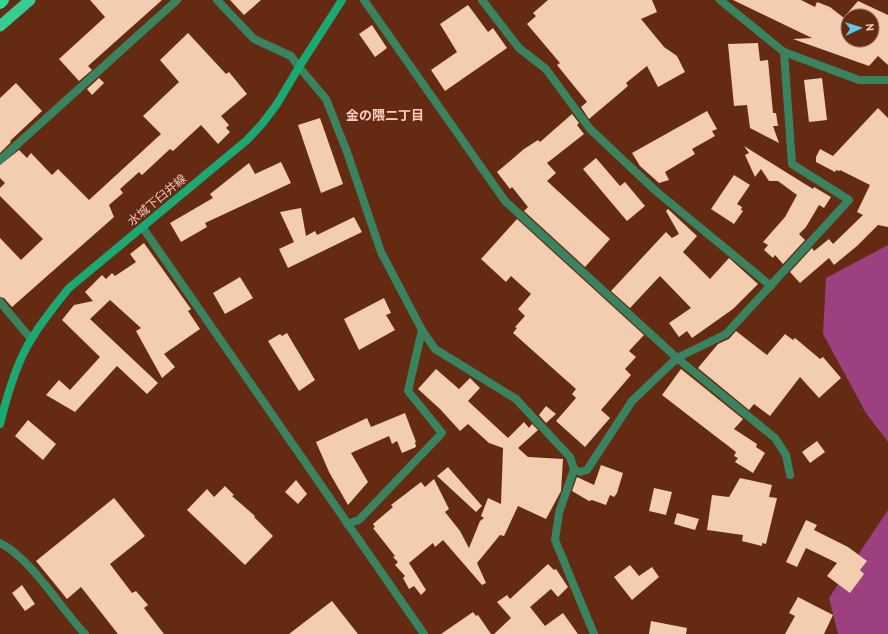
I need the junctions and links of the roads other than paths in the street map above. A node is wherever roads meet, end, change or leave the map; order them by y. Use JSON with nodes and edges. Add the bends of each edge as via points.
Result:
{"nodes":[{"id":1,"x":3,"y":0,"type":"edge"},
{"id":2,"x":30,"y":0,"type":"edge"},
{"id":3,"x":177,"y":0,"type":"edge"},
{"id":4,"x":217,"y":0,"type":"edge"},
{"id":5,"x":342,"y":0,"type":"edge"},
{"id":6,"x":364,"y":0,"type":"edge"},
{"id":7,"x":482,"y":0,"type":"edge"},
{"id":8,"x":720,"y":0,"type":"edge"},
{"id":9,"x":0,"y":3,"type":"edge"},
{"id":10,"x":0,"y":26,"type":"edge"},
{"id":11,"x":784,"y":52,"type":"junction"},
{"id":12,"x":299,"y":67,"type":"junction"},
{"id":13,"x":888,"y":80,"type":"edge"},
{"id":14,"x":0,"y":160,"type":"edge"},
{"id":15,"x":143,"y":228,"type":"junction"},
{"id":16,"x":771,"y":286,"type":"junction"},
{"id":17,"x":0,"y":302,"type":"edge"},
{"id":18,"x":422,"y":330,"type":"junction"},
{"id":19,"x":31,"y":339,"type":"junction"},
{"id":20,"x":677,"y":358,"type":"junction"},
{"id":21,"x":0,"y":424,"type":"edge"},
{"id":22,"x":574,"y":469,"type":"junction"},
{"id":23,"x":790,"y":475,"type":"dead end"},
{"id":24,"x":347,"y":524,"type":"junction"},
{"id":25,"x":0,"y":543,"type":"edge"},
{"id":26,"x":85,"y":634,"type":"edge"},
{"id":27,"x":424,"y":634,"type":"edge"},
{"id":28,"x":594,"y":634,"type":"edge"}],
"edges":[{"from":1,"to":9,"type":"highway"},
{"from":2,"to":10,"type":"highway"},
{"from":3,"to":14,"type":"street"},
{"from":4,"to":12,"type":"street","via":[[254,38],[291,56]]},
{"from":5,"to":12,"type":"main road","name":"水城下臼井線"},
{"from":6,"to":20,"type":"street","via":[[505,201]]},
{"from":7,"to":16,"type":"street","via":[[519,48],[546,69],[590,129],[657,192]]},
{"from":8,"to":11,"type":"street"},
{"from":11,"to":13,"type":"street","via":[[859,80]]},
{"from":11,"to":16,"type":"street","via":[[792,164],[849,200]]},
{"from":12,"to":15,"type":"main road","name":"水城下臼井線","via":[[277,104],[247,140]]},
{"from":12,"to":18,"type":"street","via":[[326,99],[381,252]]},
{"from":15,"to":19,"type":"main road","name":"水城下臼井線","via":[[69,288]]},
{"from":15,"to":24,"type":"street"},
{"from":16,"to":20,"type":"street","via":[[726,334]]},
{"from":17,"to":19,"type":"street"},
{"from":18,"to":22,"type":"street","via":[[435,349],[516,399],[570,457]]},
{"from":18,"to":24,"type":"street","via":[[408,391],[442,433],[359,520]]},
{"from":19,"to":21,"type":"main road","name":"水城下臼井線","via":[[10,386]]},
{"from":20,"to":22,"type":"street","via":[[632,401],[587,470],[580,472]]},
{"from":20,"to":23,"type":"street","via":[[775,438],[786,455]]},
{"from":22,"to":28,"type":"street","via":[[559,514],[554,540]]},
{"from":24,"to":27,"type":"street"},
{"from":25,"to":26,"type":"street","via":[[10,548],[39,578]]}]}
